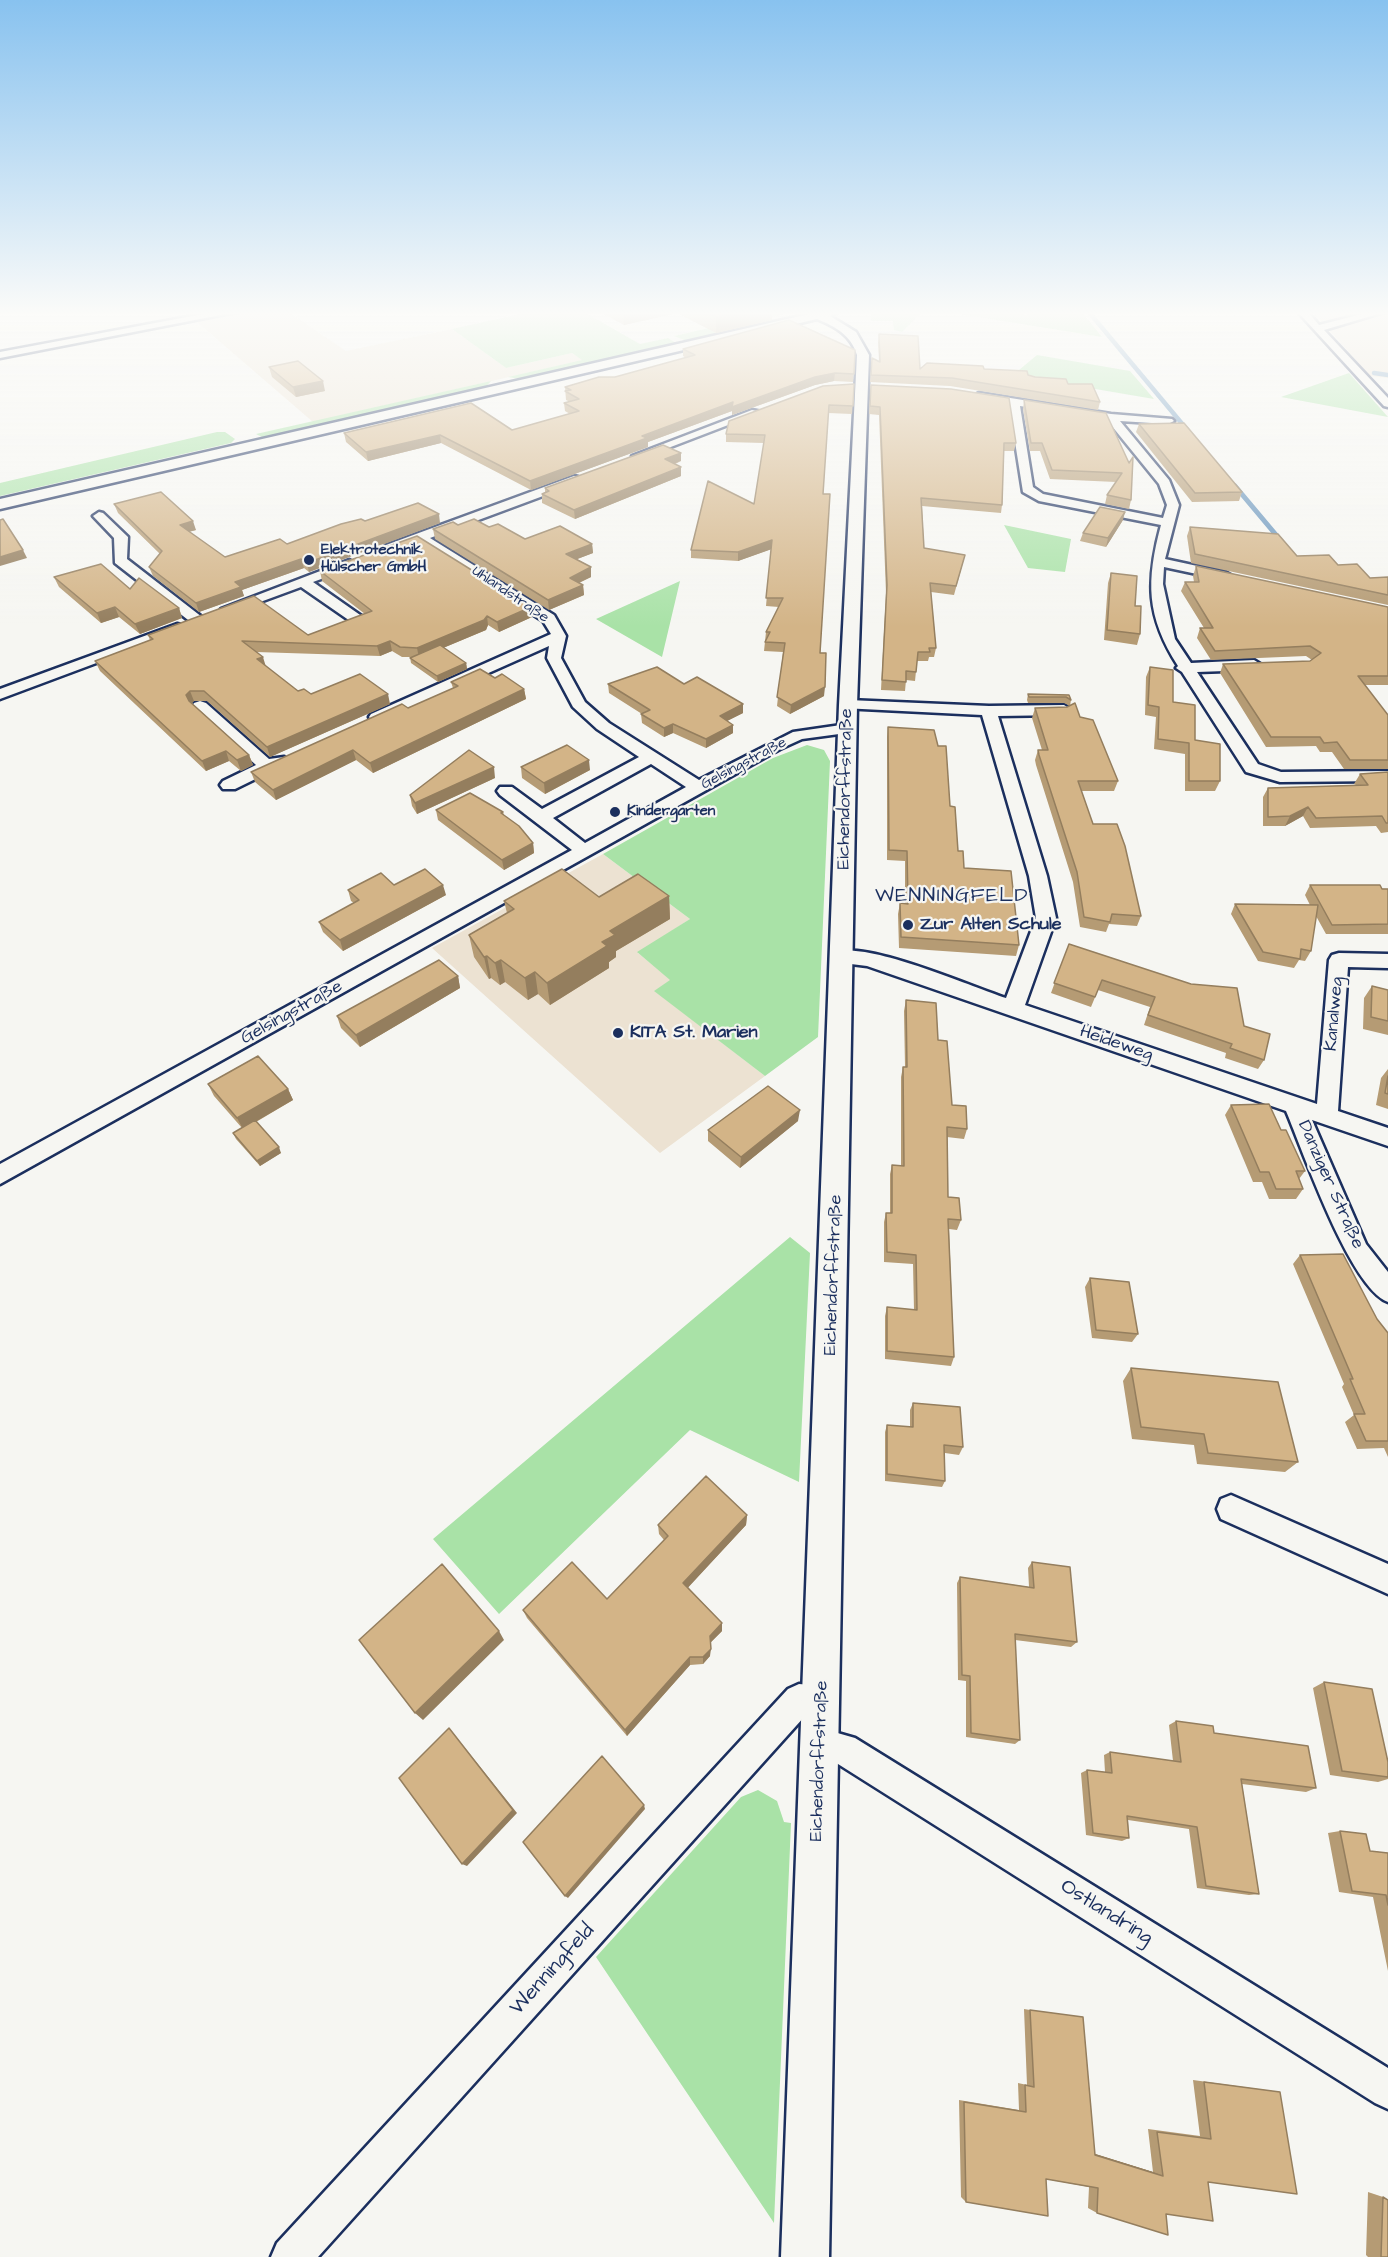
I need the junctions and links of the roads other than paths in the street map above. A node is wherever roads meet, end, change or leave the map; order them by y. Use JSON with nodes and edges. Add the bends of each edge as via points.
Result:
{"nodes":[{"id":1,"x":376,"y":416,"type":"edge"},
{"id":2,"x":743,"y":416,"type":"edge"},
{"id":3,"x":860,"y":416,"type":"edge"},
{"id":4,"x":1016,"y":416,"type":"edge"},
{"id":5,"x":1108,"y":416,"type":"edge"},
{"id":6,"x":1112,"y":417,"type":"junction"},
{"id":7,"x":1168,"y":421,"type":"edge"},
{"id":8,"x":629,"y":459,"type":"edge"},
{"id":9,"x":584,"y":476,"type":"edge"},
{"id":10,"x":0,"y":504,"type":"edge"},
{"id":11,"x":99,"y":516,"type":"dead end"},
{"id":12,"x":1170,"y":523,"type":"junction"},
{"id":13,"x":419,"y":537,"type":"junction"},
{"id":14,"x":1158,"y":562,"type":"junction"},
{"id":15,"x":1239,"y":579,"type":"edge"},
{"id":16,"x":302,"y":581,"type":"junction"},
{"id":17,"x":208,"y":616,"type":"junction"},
{"id":18,"x":358,"y":620,"type":"edge"},
{"id":19,"x":559,"y":636,"type":"junction"},
{"id":20,"x":1273,"y":664,"type":"edge"},
{"id":21,"x":1184,"y":668,"type":"junction"},
{"id":22,"x":0,"y":694,"type":"edge"},
{"id":23,"x":848,"y":705,"type":"junction"},
{"id":24,"x":200,"y":706,"type":"dead end"},
{"id":25,"x":1064,"y":710,"type":"edge"},
{"id":26,"x":989,"y":711,"type":"junction"},
{"id":27,"x":364,"y":723,"type":"edge"},
{"id":28,"x":848,"y":729,"type":"junction"},
{"id":29,"x":289,"y":756,"type":"edge"},
{"id":30,"x":651,"y":757,"type":"junction"},
{"id":31,"x":267,"y":766,"type":"junction"},
{"id":32,"x":1388,"y":776,"type":"edge"},
{"id":33,"x":229,"y":784,"type":"dead end"},
{"id":34,"x":699,"y":788,"type":"junction"},
{"id":35,"x":506,"y":791,"type":"dead end"},
{"id":36,"x":541,"y":817,"type":"junction"},
{"id":37,"x":584,"y":851,"type":"junction"},
{"id":38,"x":842,"y":957,"type":"junction"},
{"id":39,"x":1388,"y":961,"type":"edge"},
{"id":40,"x":1013,"y":1008,"type":"junction"},
{"id":41,"x":1295,"y":1106,"type":"junction"},
{"id":42,"x":1327,"y":1116,"type":"junction"},
{"id":43,"x":1388,"y":1137,"type":"edge"},
{"id":44,"x":0,"y":1175,"type":"edge"},
{"id":45,"x":1388,"y":1291,"type":"edge"},
{"id":46,"x":1231,"y":1509,"type":"dead end"},
{"id":47,"x":1388,"y":1579,"type":"edge"},
{"id":48,"x":822,"y":1702,"type":"junction"},
{"id":49,"x":820,"y":1744,"type":"junction"},
{"id":50,"x":1388,"y":2090,"type":"edge"},
{"id":51,"x":291,"y":2257,"type":"edge"},
{"id":52,"x":806,"y":2257,"type":"edge"}],
"edges":[{"from":1,"to":10,"type":"street"},
{"from":2,"to":8,"type":"street"},
{"from":3,"to":23,"type":"street","name":"Eichendorffstraße"},
{"from":4,"to":12,"type":"street","via":[[1027,489],[1039,497]]},
{"from":5,"to":6,"type":"street"},
{"from":6,"to":7,"type":"street"},
{"from":6,"to":12,"type":"street","via":[[1165,483],[1173,505]]},
{"from":9,"to":13,"type":"street"},
{"from":11,"to":17,"type":"street","via":[[121,537],[120,560]]},
{"from":12,"to":14,"type":"street"},
{"from":13,"to":16,"type":"street"},
{"from":13,"to":19,"type":"street","name":"Uhlandstraße","via":[[549,618]]},
{"from":14,"to":15,"type":"street"},
{"from":14,"to":21,"type":"street","via":[[1156,584],[1168,639]]},
{"from":16,"to":17,"type":"street"},
{"from":16,"to":18,"type":"street"},
{"from":17,"to":22,"type":"street"},
{"from":19,"to":27,"type":"street"},
{"from":19,"to":30,"type":"street","name":"Uhlandstraße","via":[[554,658],[579,704],[603,726]]},
{"from":20,"to":21,"type":"street"},
{"from":21,"to":32,"type":"street","via":[[1252,768],[1280,777]]},
{"from":23,"to":26,"type":"street"},
{"from":23,"to":28,"type":"street","name":"Eichendorffstraße"},
{"from":24,"to":31,"type":"street"},
{"from":25,"to":26,"type":"street"},
{"from":26,"to":40,"type":"street","via":[[1038,876],[1046,918]]},
{"from":28,"to":34,"type":"street","name":"Gelsingstraße","via":[[800,735]]},
{"from":28,"to":38,"type":"street","name":"Eichendorffstraße"},
{"from":29,"to":31,"type":"street"},
{"from":30,"to":34,"type":"street","name":"Uhlandstraße"},
{"from":30,"to":36,"type":"street"},
{"from":31,"to":33,"type":"street"},
{"from":34,"to":37,"type":"street","name":"Gelsingstraße"},
{"from":35,"to":36,"type":"street"},
{"from":36,"to":37,"type":"street"},
{"from":37,"to":44,"type":"street","name":"Gelsingstraße"},
{"from":38,"to":40,"type":"street","name":"Heideweg","via":[[869,959]]},
{"from":38,"to":48,"type":"street","name":"Eichendorffstraße"},
{"from":39,"to":42,"type":"street","name":"Kanalweg","via":[[1339,960]]},
{"from":40,"to":41,"type":"street","name":"Heideweg"},
{"from":41,"to":42,"type":"street","name":"Heideweg"},
{"from":41,"to":45,"type":"street","name":"Danziger Straße","via":[[1357,1250]]},
{"from":42,"to":43,"type":"street","name":"Heideweg"},
{"from":46,"to":47,"type":"street"},
{"from":48,"to":49,"type":"street","name":"Eichendorffstraße"},
{"from":48,"to":51,"type":"street","name":"Wenningfeld","via":[[799,1700]]},
{"from":49,"to":50,"type":"street","name":"Ostlandring","via":[[844,1749]]},
{"from":49,"to":52,"type":"street","name":"Eichendorffstraße"}]}
